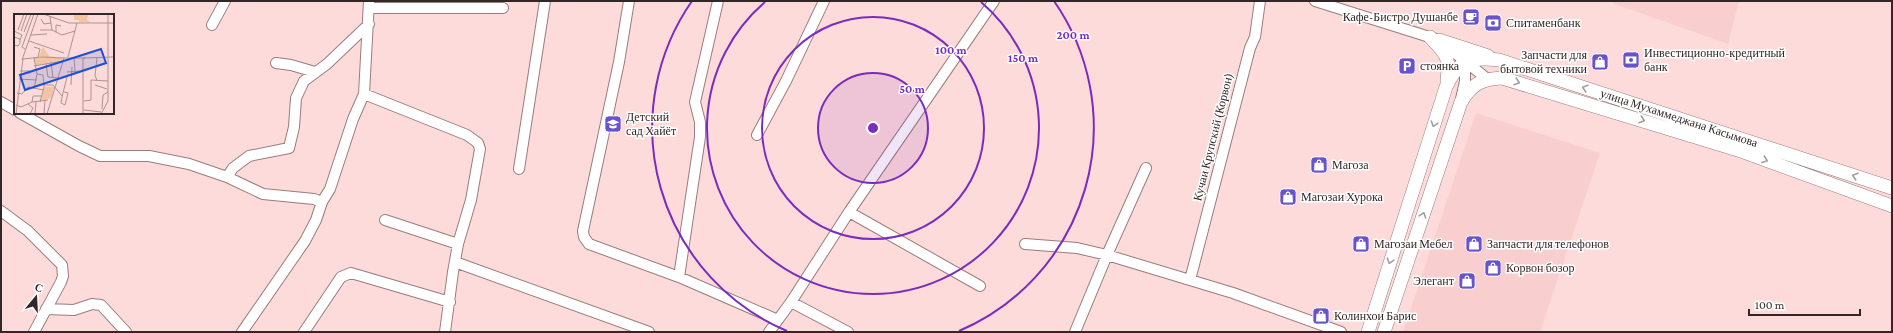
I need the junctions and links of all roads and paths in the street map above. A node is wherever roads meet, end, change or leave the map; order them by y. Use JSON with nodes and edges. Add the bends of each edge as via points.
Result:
{"nodes":[{"id":1,"x":225,"y":1,"type":"edge"},
{"id":2,"x":545,"y":1,"type":"edge"},
{"id":3,"x":629,"y":1,"type":"edge"},
{"id":4,"x":718,"y":1,"type":"edge"},
{"id":5,"x":824,"y":1,"type":"edge"},
{"id":6,"x":994,"y":1,"type":"edge"},
{"id":7,"x":1260,"y":1,"type":"edge"},
{"id":8,"x":1315,"y":1,"type":"edge"},
{"id":9,"x":370,"y":4,"type":"edge"},
{"id":10,"x":1331,"y":4,"type":"edge"},
{"id":11,"x":503,"y":8,"type":"dead end"},
{"id":12,"x":369,"y":24,"type":"junction"},
{"id":13,"x":212,"y":25,"type":"dead end"},
{"id":14,"x":1434,"y":38,"type":"junction"},
{"id":15,"x":1499,"y":60,"type":"junction"},
{"id":16,"x":1465,"y":61,"type":"junction"},
{"id":17,"x":276,"y":63,"type":"dead end"},
{"id":18,"x":315,"y":72,"type":"junction"},
{"id":19,"x":1486,"y":78,"type":"junction"},
{"id":20,"x":1446,"y":87,"type":"junction"},
{"id":21,"x":364,"y":94,"type":"junction"},
{"id":22,"x":1,"y":102,"type":"edge"},
{"id":23,"x":1461,"y":102,"type":"junction"},
{"id":24,"x":14,"y":109,"type":"edge"},
{"id":25,"x":22,"y":114,"type":"edge"},
{"id":26,"x":757,"y":135,"type":"dead end"},
{"id":27,"x":1146,"y":168,"type":"dead end"},
{"id":28,"x":519,"y":169,"type":"dead end"},
{"id":29,"x":228,"y":177,"type":"junction"},
{"id":30,"x":1892,"y":188,"type":"edge"},
{"id":31,"x":322,"y":202,"type":"junction"},
{"id":32,"x":1892,"y":206,"type":"edge"},
{"id":33,"x":1,"y":211,"type":"edge"},
{"id":34,"x":849,"y":212,"type":"junction"},
{"id":35,"x":385,"y":220,"type":"dead end"},
{"id":36,"x":458,"y":244,"type":"junction"},
{"id":37,"x":1025,"y":244,"type":"dead end"},
{"id":38,"x":1107,"y":255,"type":"junction"},
{"id":39,"x":455,"y":262,"type":"junction"},
{"id":40,"x":680,"y":277,"type":"junction"},
{"id":41,"x":1190,"y":280,"type":"junction"},
{"id":42,"x":980,"y":286,"type":"dead end"},
{"id":43,"x":450,"y":302,"type":"junction"},
{"id":44,"x":791,"y":302,"type":"junction"},
{"id":45,"x":46,"y":309,"type":"junction"},
{"id":46,"x":778,"y":320,"type":"junction"},
{"id":47,"x":34,"y":332,"type":"edge"},
{"id":48,"x":126,"y":332,"type":"edge"},
{"id":49,"x":242,"y":332,"type":"edge"},
{"id":50,"x":304,"y":332,"type":"edge"},
{"id":51,"x":445,"y":332,"type":"edge"},
{"id":52,"x":649,"y":332,"type":"edge"},
{"id":53,"x":769,"y":332,"type":"edge"},
{"id":54,"x":848,"y":332,"type":"edge"},
{"id":55,"x":1075,"y":332,"type":"edge"},
{"id":56,"x":1341,"y":332,"type":"edge"},
{"id":57,"x":1368,"y":332,"type":"edge"},
{"id":58,"x":1384,"y":332,"type":"edge"}],
"edges":[{"from":1,"to":13,"type":"street"},
{"from":2,"to":28,"type":"street"},
{"from":3,"to":40,"type":"street","via":[[619,62],[583,231],[584,237],[589,244]]},
{"from":4,"to":40,"type":"street","via":[[695,102],[700,122],[700,137]]},
{"from":5,"to":26,"type":"street"},
{"from":6,"to":34,"type":"street"},
{"from":7,"to":41,"type":"street","name":"Кучаи Крупский (Корвон)","via":[[1255,37]]},
{"from":8,"to":10,"type":"street"},
{"from":9,"to":11,"type":"street"},
{"from":9,"to":12,"type":"street"},
{"from":10,"to":14,"type":"street"},
{"from":12,"to":18,"type":"street","via":[[351,43]]},
{"from":12,"to":21,"type":"street"},
{"from":14,"to":15,"type":"main road"},
{"from":14,"to":16,"type":"street"},
{"from":14,"to":20,"type":"main road","via":[[1445,52],[1449,64]]},
{"from":15,"to":16,"type":"main road","name":"улица Мухаммеджана Касымова","via":[[1481,58]]},
{"from":30,"to":15,"type":"main road","name":"улица Мухаммеджана Касымова","one_way":true},
{"from":16,"to":19,"type":"street"},
{"from":16,"to":20,"type":"main road","via":[[1453,71]]},
{"from":16,"to":23,"type":"street"},
{"from":17,"to":18,"type":"street"},
{"from":18,"to":29,"type":"street","via":[[304,81],[298,91],[289,148],[249,156],[233,168]]},
{"from":19,"to":23,"type":"main road","via":[[1470,89]]},
{"from":19,"to":32,"type":"main road","one_way":true,"via":[[1502,78],[1738,150]]},
{"from":20,"to":57,"type":"main road","one_way":true},
{"from":21,"to":31,"type":"street","via":[[330,189]]},
{"from":21,"to":36,"type":"street","via":[[467,135],[478,143],[480,149],[471,200]]},
{"from":22,"to":24,"type":"street"},
{"from":58,"to":23,"type":"main road","one_way":true},
{"from":25,"to":29,"type":"street","via":[[100,156],[149,156],[189,164]]},
{"from":27,"to":38,"type":"street"},
{"from":29,"to":31,"type":"street","via":[[263,194],[308,198]]},
{"from":31,"to":49,"type":"street","via":[[305,241]]},
{"from":33,"to":45,"type":"street","via":[[28,231],[62,265],[61,282]]},
{"from":34,"to":42,"type":"street"},
{"from":34,"to":44,"type":"street"},
{"from":35,"to":36,"type":"street"},
{"from":36,"to":39,"type":"street"},
{"from":37,"to":38,"type":"street","via":[[1077,248]]},
{"from":38,"to":41,"type":"street"},
{"from":38,"to":55,"type":"street"},
{"from":39,"to":43,"type":"street"},
{"from":39,"to":52,"type":"street"},
{"from":40,"to":46,"type":"street"},
{"from":41,"to":56,"type":"street"},
{"from":43,"to":50,"type":"street","via":[[351,273],[341,277]]},
{"from":43,"to":51,"type":"street"},
{"from":44,"to":46,"type":"street"},
{"from":44,"to":54,"type":"street"},
{"from":45,"to":47,"type":"street"},
{"from":45,"to":48,"type":"street","via":[[74,310],[101,305]]},
{"from":46,"to":53,"type":"street"}]}
